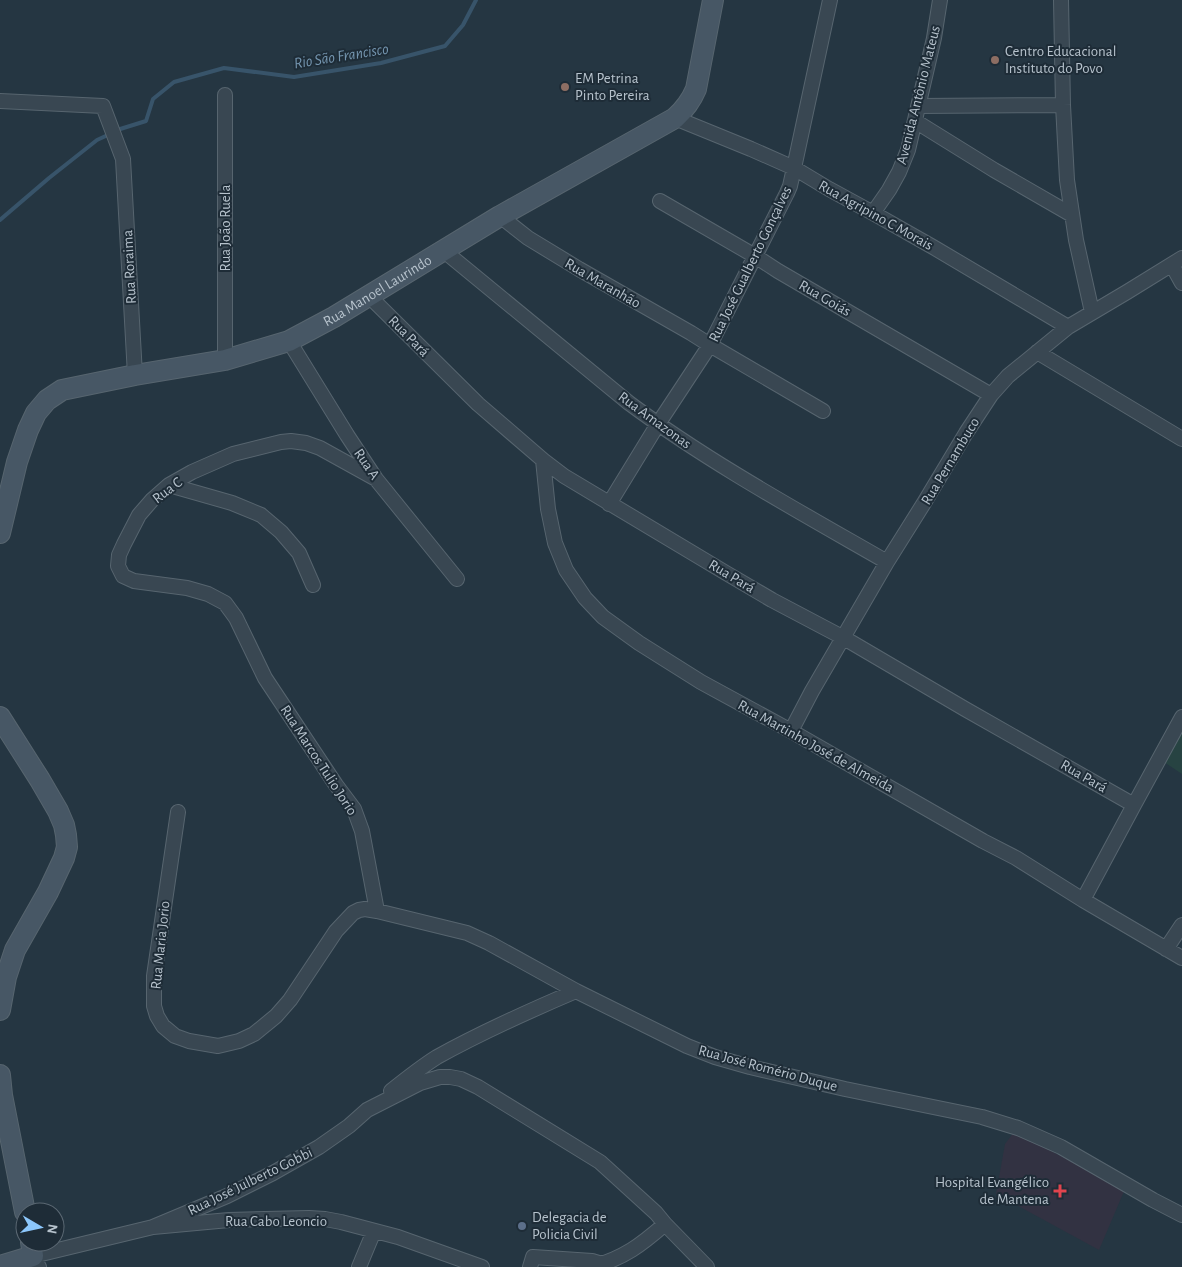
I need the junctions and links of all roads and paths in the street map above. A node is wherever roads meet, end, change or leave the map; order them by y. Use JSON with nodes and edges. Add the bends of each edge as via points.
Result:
{"nodes":[{"id":1,"x":713,"y":0,"type":"edge"},
{"id":2,"x":830,"y":0,"type":"edge"},
{"id":3,"x":940,"y":0,"type":"edge"},
{"id":4,"x":1061,"y":0,"type":"edge"},
{"id":5,"x":225,"y":95,"type":"dead end"},
{"id":6,"x":0,"y":101,"type":"edge"},
{"id":7,"x":1063,"y":105,"type":"junction"},
{"id":8,"x":919,"y":106,"type":"junction"},
{"id":9,"x":676,"y":118,"type":"junction"},
{"id":10,"x":915,"y":121,"type":"junction"},
{"id":11,"x":794,"y":168,"type":"junction"},
{"id":12,"x":660,"y":201,"type":"dead end"},
{"id":13,"x":873,"y":213,"type":"junction"},
{"id":14,"x":1072,"y":215,"type":"junction"},
{"id":15,"x":500,"y":216,"type":"junction"},
{"id":16,"x":443,"y":250,"type":"junction"},
{"id":17,"x":755,"y":256,"type":"junction"},
{"id":18,"x":1177,"y":262,"type":"edge"},
{"id":19,"x":1182,"y":282,"type":"edge"},
{"id":20,"x":368,"y":295,"type":"junction"},
{"id":21,"x":1092,"y":312,"type":"junction"},
{"id":22,"x":1068,"y":327,"type":"junction"},
{"id":23,"x":289,"y":341,"type":"junction"},
{"id":24,"x":710,"y":345,"type":"junction"},
{"id":25,"x":1036,"y":352,"type":"junction"},
{"id":26,"x":225,"y":360,"type":"junction"},
{"id":27,"x":135,"y":375,"type":"junction"},
{"id":28,"x":990,"y":395,"type":"junction"},
{"id":29,"x":823,"y":411,"type":"dead end"},
{"id":30,"x":658,"y":424,"type":"junction"},
{"id":31,"x":1182,"y":439,"type":"edge"},
{"id":32,"x":543,"y":460,"type":"junction"},
{"id":33,"x":376,"y":479,"type":"junction"},
{"id":34,"x":170,"y":485,"type":"junction"},
{"id":35,"x":609,"y":504,"type":"junction"},
{"id":36,"x":0,"y":533,"type":"edge"},
{"id":37,"x":887,"y":562,"type":"junction"},
{"id":38,"x":457,"y":579,"type":"dead end"},
{"id":39,"x":313,"y":585,"type":"dead end"},
{"id":40,"x":236,"y":618,"type":"joint"},
{"id":41,"x":844,"y":638,"type":"junction"},
{"id":42,"x":0,"y":717,"type":"edge"},
{"id":43,"x":1182,"y":717,"type":"edge"},
{"id":44,"x":791,"y":731,"type":"junction"},
{"id":45,"x":1134,"y":805,"type":"junction"},
{"id":46,"x":178,"y":812,"type":"dead end"},
{"id":47,"x":1083,"y":900,"type":"junction"},
{"id":48,"x":377,"y":911,"type":"junction"},
{"id":49,"x":1182,"y":925,"type":"edge"},
{"id":50,"x":336,"y":931,"type":"joint"},
{"id":51,"x":1166,"y":949,"type":"junction"},
{"id":52,"x":1182,"y":958,"type":"edge"},
{"id":53,"x":576,"y":991,"type":"junction"},
{"id":54,"x":0,"y":1010,"type":"edge"},
{"id":55,"x":0,"y":1075,"type":"edge"},
{"id":56,"x":367,"y":1110,"type":"junction"},
{"id":57,"x":23,"y":1202,"type":"edge"},
{"id":58,"x":1182,"y":1215,"type":"edge"},
{"id":59,"x":665,"y":1224,"type":"junction"},
{"id":60,"x":153,"y":1227,"type":"junction"},
{"id":61,"x":374,"y":1231,"type":"junction"},
{"id":62,"x":34,"y":1255,"type":"edge"},
{"id":63,"x":0,"y":1266,"type":"edge"},
{"id":64,"x":597,"y":1266,"type":"edge"},
{"id":65,"x":359,"y":1267,"type":"edge"},
{"id":66,"x":482,"y":1267,"type":"edge"},
{"id":67,"x":530,"y":1267,"type":"edge"},
{"id":68,"x":707,"y":1267,"type":"edge"}],
"edges":[{"from":1,"to":9,"type":"street","name":"Rua Manoel Laurindo","via":[[699,78],[687,107]]},
{"from":2,"to":11,"type":"street","name":"Rua José Gualberto Gonçalves"},
{"from":3,"to":8,"type":"street","name":"Avenida Antônio Mateus"},
{"from":4,"to":7,"type":"street"},
{"from":5,"to":26,"type":"street","name":"Rua João Ruela"},
{"from":6,"to":27,"type":"street","name":"Rua Roraima","via":[[103,106],[123,159]]},
{"from":7,"to":8,"type":"street"},
{"from":7,"to":14,"type":"street"},
{"from":8,"to":10,"type":"street","name":"Avenida Antônio Mateus"},
{"from":9,"to":11,"type":"street","name":"Rua Agripino C Morais"},
{"from":9,"to":15,"type":"street","name":"Rua Manoel Laurindo"},
{"from":10,"to":13,"type":"street","name":"Avenida Antônio Mateus","via":[[899,172]]},
{"from":10,"to":14,"type":"street"},
{"from":11,"to":13,"type":"street","name":"Rua Agripino C Morais"},
{"from":11,"to":17,"type":"street","name":"Rua José Gualberto Gonçalves","via":[[787,193]]},
{"from":12,"to":17,"type":"street","name":"Rua Goiás"},
{"from":13,"to":22,"type":"street","name":"Rua Agripino C Morais"},
{"from":14,"to":21,"type":"street"},
{"from":15,"to":16,"type":"street","name":"Rua Manoel Laurindo"},
{"from":15,"to":24,"type":"street","name":"Rua Maranhão","via":[[579,270]]},
{"from":16,"to":20,"type":"street","name":"Rua Manoel Laurindo"},
{"from":16,"to":30,"type":"street","name":"Rua Amazonas"},
{"from":17,"to":24,"type":"street","name":"Rua José Gualberto Gonçalves"},
{"from":17,"to":28,"type":"street","name":"Rua Goiás"},
{"from":18,"to":19,"type":"street"},
{"from":18,"to":21,"type":"street","name":"Rua Pernambuco"},
{"from":20,"to":23,"type":"street","name":"Rua Manoel Laurindo"},
{"from":20,"to":32,"type":"street","name":"Rua Pará","via":[[478,404]]},
{"from":21,"to":22,"type":"street","name":"Rua Pernambuco"},
{"from":22,"to":25,"type":"street","name":"Rua Pernambuco"},
{"from":23,"to":26,"type":"street","name":"Rua Manoel Laurindo"},
{"from":23,"to":33,"type":"street","name":"Rua A"},
{"from":24,"to":29,"type":"street","name":"Rua Maranhão"},
{"from":24,"to":30,"type":"street","name":"Rua José Gualberto Gonçalves"},
{"from":25,"to":28,"type":"street","name":"Rua Pernambuco"},
{"from":25,"to":31,"type":"street"},
{"from":26,"to":27,"type":"street","name":"Rua Manoel Laurindo"},
{"from":27,"to":36,"type":"street","name":"Rua Manoel Laurindo","via":[[62,390],[47,400],[28,430]]},
{"from":28,"to":37,"type":"street","name":"Rua Pernambuco"},
{"from":30,"to":35,"type":"street","name":"Rua José Gualberto Gonçalves"},
{"from":30,"to":37,"type":"street","name":"Rua Amazonas"},
{"from":32,"to":35,"type":"street","name":"Rua Pará"},
{"from":32,"to":44,"type":"street","name":"Rua Martinho José de Almeida","via":[[555,543],[566,570],[585,598],[603,617],[639,643],[701,682]]},
{"from":33,"to":34,"type":"street","name":"Rua C","via":[[320,448],[291,441],[233,454]]},
{"from":33,"to":38,"type":"street","name":"Rua A"},
{"from":34,"to":39,"type":"street","via":[[261,515],[299,553]]},
{"from":34,"to":40,"type":"street","name":"Rua C","via":[[139,515],[119,555],[118,566],[123,576],[134,581],[208,594],[225,603]]},
{"from":35,"to":41,"type":"street","name":"Rua Pará","via":[[772,600]]},
{"from":37,"to":41,"type":"street","name":"Rua Pernambuco"},
{"from":40,"to":48,"type":"street","name":"Rua Marcos Tulio Jorio","via":[[265,678],[354,809],[362,831]]},
{"from":41,"to":44,"type":"street","name":"Rua Pernambuco"},
{"from":41,"to":45,"type":"street","name":"Rua Pará"},
{"from":42,"to":54,"type":"street","via":[[58,812],[64,825],[67,847],[48,892],[15,950]]},
{"from":43,"to":45,"type":"street"},
{"from":44,"to":47,"type":"street","name":"Rua Martinho José de Almeida","via":[[1016,858]]},
{"from":45,"to":47,"type":"street"},
{"from":46,"to":50,"type":"street","name":"Rua Maria Jorio","via":[[154,976],[157,1016],[175,1036],[218,1046],[254,1034],[290,1000]]},
{"from":47,"to":51,"type":"street","name":"Rua Martinho José de Almeida"},
{"from":48,"to":50,"type":"street","name":"Rua José Romério Duque","via":[[359,910]]},
{"from":48,"to":53,"type":"street","name":"Rua José Romério Duque","via":[[468,933]]},
{"from":49,"to":51,"type":"street"},
{"from":51,"to":52,"type":"street","name":"Rua Martinho José de Almeida"},
{"from":53,"to":56,"type":"street","name":"Rua José Julberto Gobbi","via":[[508,1020],[437,1057]]},
{"from":53,"to":58,"type":"street","name":"Rua José Romério Duque","via":[[715,1057],[1018,1128],[1061,1146]]},
{"from":55,"to":57,"type":"street"},
{"from":56,"to":59,"type":"street","name":"Rua José Julberto Gobbi","via":[[420,1082],[440,1077],[461,1079],[600,1162]]},
{"from":56,"to":60,"type":"street","name":"Rua José Julberto Gobbi","via":[[349,1126],[273,1174]]},
{"from":59,"to":64,"type":"street","via":[[641,1245]]},
{"from":59,"to":68,"type":"street"},
{"from":60,"to":61,"type":"street","name":"Rua Cabo Leoncio","via":[[230,1220],[309,1218]]},
{"from":60,"to":62,"type":"street"},
{"from":61,"to":65,"type":"street"},
{"from":61,"to":66,"type":"street","name":"Rua Cabo Leoncio"},
{"from":62,"to":63,"type":"street"},
{"from":64,"to":67,"type":"street","via":[[592,1262],[532,1257]]}]}
